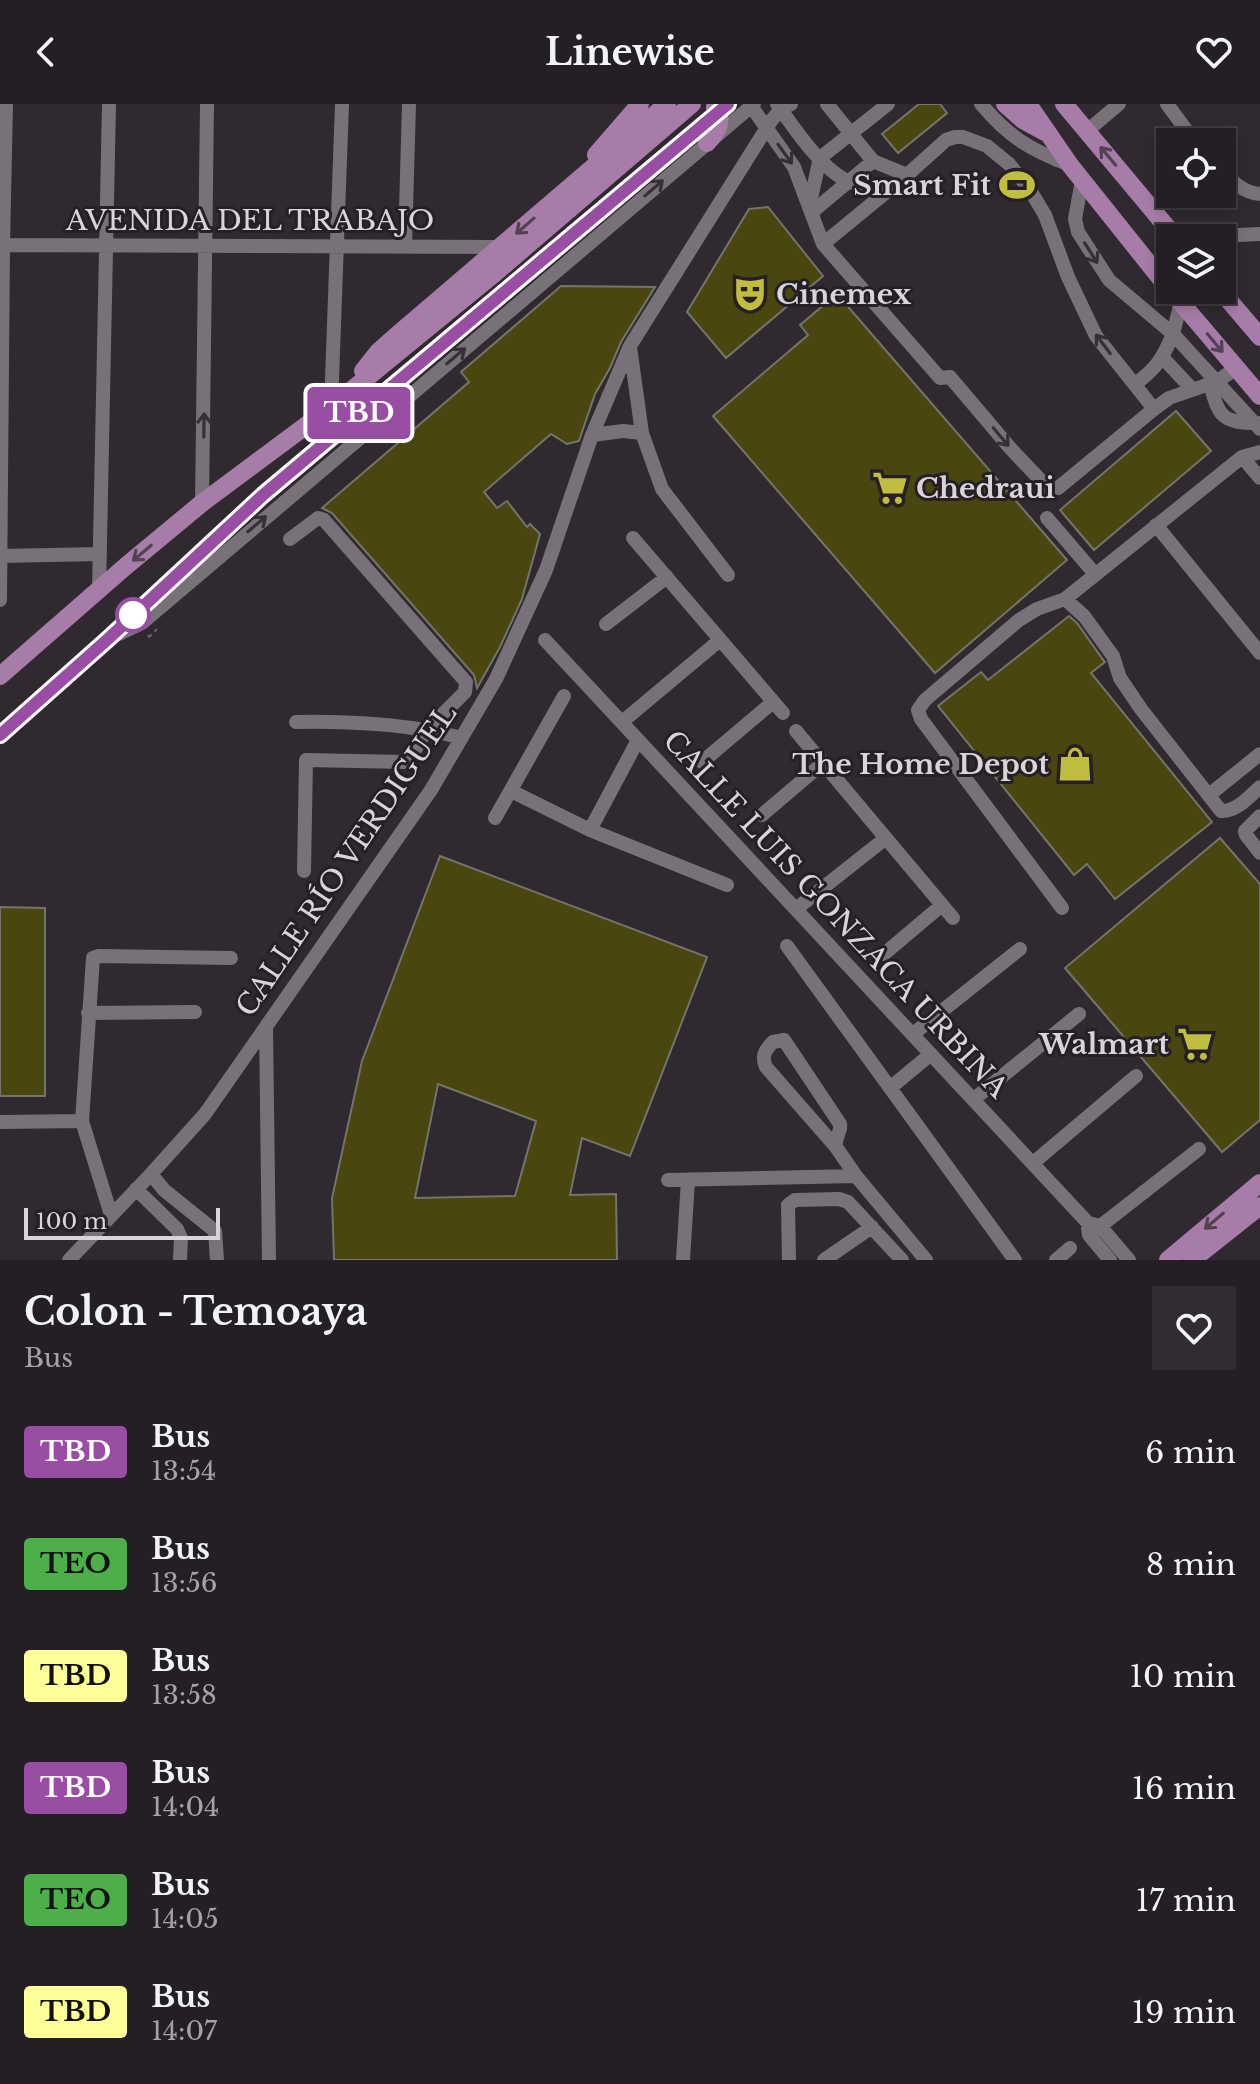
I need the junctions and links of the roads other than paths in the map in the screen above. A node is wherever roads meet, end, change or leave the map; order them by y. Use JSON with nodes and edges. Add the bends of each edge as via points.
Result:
{"nodes":[{"id":1,"x":6,"y":104,"type":"edge"},
{"id":2,"x":109,"y":104,"type":"edge"},
{"id":3,"x":207,"y":104,"type":"edge"},
{"id":4,"x":342,"y":104,"type":"edge"},
{"id":5,"x":409,"y":104,"type":"edge"},
{"id":6,"x":640,"y":104,"type":"edge"},
{"id":7,"x":667,"y":104,"type":"edge"},
{"id":8,"x":692,"y":104,"type":"edge"},
{"id":9,"x":713,"y":104,"type":"edge"},
{"id":10,"x":728,"y":104,"type":"edge"},
{"id":11,"x":827,"y":104,"type":"edge"},
{"id":12,"x":888,"y":104,"type":"edge"},
{"id":13,"x":981,"y":104,"type":"edge"},
{"id":14,"x":1005,"y":104,"type":"edge"},
{"id":15,"x":1028,"y":104,"type":"edge"},
{"id":16,"x":1119,"y":104,"type":"edge"},
{"id":17,"x":1167,"y":104,"type":"edge"},
{"id":18,"x":752,"y":105,"type":"edge"},
{"id":19,"x":1066,"y":105,"type":"edge"},
{"id":20,"x":783,"y":106,"type":"edge"},
{"id":21,"x":1185,"y":128,"type":"edge"},
{"id":22,"x":767,"y":129,"type":"junction"},
{"id":23,"x":1087,"y":131,"type":"junction"},
{"id":24,"x":852,"y":134,"type":"junction"},
{"id":25,"x":1050,"y":136,"type":"junction"},
{"id":26,"x":707,"y":143,"type":"junction"},
{"id":27,"x":820,"y":158,"type":"junction"},
{"id":28,"x":873,"y":161,"type":"junction"},
{"id":29,"x":1070,"y":165,"type":"junction"},
{"id":30,"x":583,"y":174,"type":"junction"},
{"id":31,"x":907,"y":175,"type":"junction"},
{"id":32,"x":1082,"y":180,"type":"junction"},
{"id":33,"x":849,"y":182,"type":"junction"},
{"id":34,"x":1236,"y":183,"type":"edge"},
{"id":35,"x":890,"y":189,"type":"junction"},
{"id":36,"x":1260,"y":194,"type":"edge"},
{"id":37,"x":810,"y":210,"type":"junction"},
{"id":38,"x":1163,"y":224,"type":"edge"},
{"id":39,"x":1260,"y":234,"type":"edge"},
{"id":40,"x":1236,"y":235,"type":"edge"},
{"id":41,"x":823,"y":244,"type":"junction"},
{"id":42,"x":2,"y":245,"type":"edge"},
{"id":43,"x":206,"y":245,"type":"junction"},
{"id":44,"x":337,"y":245,"type":"junction"},
{"id":45,"x":106,"y":246,"type":"junction"},
{"id":46,"x":405,"y":246,"type":"junction"},
{"id":47,"x":500,"y":247,"type":"junction"},
{"id":48,"x":1156,"y":271,"type":"edge"},
{"id":49,"x":1180,"y":304,"type":"edge"},
{"id":50,"x":1183,"y":304,"type":"edge"},
{"id":51,"x":1232,"y":304,"type":"edge"},
{"id":52,"x":1173,"y":334,"type":"junction"},
{"id":53,"x":1260,"y":337,"type":"edge"},
{"id":54,"x":630,"y":346,"type":"junction"},
{"id":55,"x":1163,"y":358,"type":"junction"},
{"id":56,"x":1236,"y":368,"type":"junction"},
{"id":57,"x":1214,"y":383,"type":"junction"},
{"id":58,"x":1135,"y":384,"type":"junction"},
{"id":59,"x":1192,"y":389,"type":"junction"},
{"id":60,"x":352,"y":390,"type":"junction"},
{"id":61,"x":1260,"y":396,"type":"edge"},
{"id":62,"x":331,"y":407,"type":"junction"},
{"id":63,"x":1154,"y":409,"type":"junction"},
{"id":64,"x":1259,"y":425,"type":"edge"},
{"id":65,"x":642,"y":433,"type":"junction"},
{"id":66,"x":592,"y":435,"type":"junction"},
{"id":67,"x":1260,"y":452,"type":"edge"},
{"id":68,"x":1242,"y":457,"type":"junction"},
{"id":69,"x":1260,"y":478,"type":"edge"},
{"id":70,"x":202,"y":503,"type":"junction"},
{"id":71,"x":1047,"y":518,"type":"dead end"},
{"id":72,"x":1156,"y":525,"type":"junction"},
{"id":73,"x":633,"y":538,"type":"dead end"},
{"id":74,"x":290,"y":539,"type":"dead end"},
{"id":75,"x":100,"y":554,"type":"junction"},
{"id":76,"x":0,"y":556,"type":"edge"},
{"id":77,"x":1095,"y":574,"type":"junction"},
{"id":78,"x":728,"y":575,"type":"dead end"},
{"id":79,"x":667,"y":577,"type":"junction"},
{"id":80,"x":99,"y":591,"type":"junction"},
{"id":81,"x":1065,"y":599,"type":"junction"},
{"id":82,"x":0,"y":600,"type":"edge"},
{"id":83,"x":606,"y":624,"type":"dead end"},
{"id":84,"x":108,"y":639,"type":"junction"},
{"id":85,"x":545,"y":640,"type":"dead end"},
{"id":86,"x":720,"y":640,"type":"junction"},
{"id":87,"x":1260,"y":653,"type":"edge"},
{"id":88,"x":0,"y":676,"type":"edge"},
{"id":89,"x":564,"y":696,"type":"dead end"},
{"id":90,"x":296,"y":722,"type":"dead end"},
{"id":91,"x":622,"y":722,"type":"junction"},
{"id":92,"x":426,"y":731,"type":"junction"},
{"id":93,"x":796,"y":731,"type":"dead end"},
{"id":94,"x":0,"y":735,"type":"edge"},
{"id":95,"x":461,"y":738,"type":"junction"},
{"id":96,"x":638,"y":740,"type":"junction"},
{"id":97,"x":1260,"y":754,"type":"edge"},
{"id":98,"x":702,"y":762,"type":"dead end"},
{"id":99,"x":823,"y":763,"type":"junction"},
{"id":100,"x":1260,"y":787,"type":"edge"},
{"id":101,"x":511,"y":791,"type":"junction"},
{"id":102,"x":1209,"y":795,"type":"junction"},
{"id":103,"x":762,"y":815,"type":"dead end"},
{"id":104,"x":1260,"y":816,"type":"edge"},
{"id":105,"x":495,"y":818,"type":"dead end"},
{"id":106,"x":590,"y":830,"type":"junction"},
{"id":107,"x":886,"y":838,"type":"junction"},
{"id":108,"x":1260,"y":853,"type":"edge"},
{"id":109,"x":304,"y":871,"type":"dead end"},
{"id":110,"x":727,"y":885,"type":"dead end"},
{"id":111,"x":942,"y":905,"type":"junction"},
{"id":112,"x":1062,"y":908,"type":"dead end"},
{"id":113,"x":796,"y":909,"type":"junction"},
{"id":114,"x":953,"y":918,"type":"dead end"},
{"id":115,"x":787,"y":946,"type":"dead end"},
{"id":116,"x":1020,"y":949,"type":"dead end"},
{"id":117,"x":884,"y":954,"type":"dead end"},
{"id":118,"x":231,"y":958,"type":"dead end"},
{"id":119,"x":195,"y":1012,"type":"dead end"},
{"id":120,"x":88,"y":1013,"type":"junction"},
{"id":121,"x":1079,"y":1014,"type":"dead end"},
{"id":122,"x":266,"y":1027,"type":"junction"},
{"id":123,"x":913,"y":1034,"type":"junction"},
{"id":124,"x":931,"y":1054,"type":"junction"},
{"id":125,"x":1136,"y":1076,"type":"dead end"},
{"id":126,"x":890,"y":1088,"type":"junction"},
{"id":127,"x":974,"y":1099,"type":"junction"},
{"id":128,"x":82,"y":1121,"type":"junction"},
{"id":129,"x":0,"y":1122,"type":"edge"},
{"id":130,"x":836,"y":1147,"type":"junction"},
{"id":131,"x":1199,"y":1149,"type":"dead end"},
{"id":132,"x":1033,"y":1163,"type":"junction"},
{"id":133,"x":151,"y":1174,"type":"junction"},
{"id":134,"x":856,"y":1176,"type":"junction"},
{"id":135,"x":668,"y":1180,"type":"dead end"},
{"id":136,"x":688,"y":1180,"type":"junction"},
{"id":137,"x":1260,"y":1183,"type":"edge"},
{"id":138,"x":136,"y":1189,"type":"junction"},
{"id":139,"x":1260,"y":1206,"type":"edge"},
{"id":140,"x":111,"y":1215,"type":"junction"},
{"id":141,"x":872,"y":1227,"type":"junction"},
{"id":142,"x":1092,"y":1228,"type":"junction"},
{"id":143,"x":911,"y":1241,"type":"junction"},
{"id":144,"x":1070,"y":1248,"type":"dead end"},
{"id":145,"x":1204,"y":1256,"type":"edge"},
{"id":146,"x":899,"y":1257,"type":"edge"},
{"id":147,"x":69,"y":1260,"type":"edge"},
{"id":148,"x":180,"y":1260,"type":"edge"},
{"id":149,"x":217,"y":1260,"type":"edge"},
{"id":150,"x":269,"y":1260,"type":"edge"},
{"id":151,"x":683,"y":1260,"type":"edge"},
{"id":152,"x":789,"y":1260,"type":"edge"},
{"id":153,"x":824,"y":1260,"type":"edge"},
{"id":154,"x":926,"y":1260,"type":"edge"},
{"id":155,"x":1015,"y":1260,"type":"edge"},
{"id":156,"x":1056,"y":1260,"type":"edge"},
{"id":157,"x":1110,"y":1260,"type":"edge"},
{"id":158,"x":1129,"y":1260,"type":"edge"},
{"id":159,"x":1168,"y":1260,"type":"edge"}],
"edges":[{"from":1,"to":42,"type":"street"},
{"from":2,"to":45,"type":"street"},
{"from":3,"to":43,"type":"street"},
{"from":4,"to":44,"type":"street"},
{"from":5,"to":46,"type":"street"},
{"from":6,"to":30,"type":"main road"},
{"from":7,"to":30,"type":"main road"},
{"from":8,"to":60,"type":"main road"},
{"from":9,"to":26,"type":"main road","via":[[720,123]]},
{"from":10,"to":84,"type":"main road","via":[[323,444]]},
{"from":11,"to":24,"type":"street"},
{"from":12,"to":24,"type":"street"},
{"from":13,"to":29,"type":"street","via":[[1021,142]]},
{"from":14,"to":25,"type":"main road"},
{"from":15,"to":25,"type":"main road"},
{"from":16,"to":23,"type":"street"},
{"from":17,"to":21,"type":"street"},
{"from":18,"to":22,"type":"street"},
{"from":18,"to":26,"type":"street"},
{"from":19,"to":23,"type":"main road"},
{"from":20,"to":22,"type":"street","name":"CALLE RÍO VERDIGUEL"},
{"from":20,"to":27,"type":"street","via":[[794,129]]},
{"from":22,"to":37,"type":"street","one_way":true,"via":[[794,167]]},
{"from":22,"to":54,"type":"street","name":"CALLE RÍO VERDIGUEL"},
{"from":38,"to":23,"type":"main road","one_way":true},
{"from":24,"to":27,"type":"street"},
{"from":24,"to":28,"type":"street"},
{"from":25,"to":29,"type":"main road"},
{"from":84,"to":26,"type":"street","one_way":true,"via":[[142,623]]},
{"from":27,"to":33,"type":"street"},
{"from":27,"to":37,"type":"street"},
{"from":28,"to":31,"type":"street"},
{"from":28,"to":33,"type":"street"},
{"from":29,"to":32,"type":"main road"},
{"from":30,"to":47,"type":"main road","one_way":true},
{"from":31,"to":35,"type":"street"},
{"from":58,"to":31,"type":"street","one_way":true,"via":[[1096,336],[1045,215],[1009,164],[987,146],[955,137]]},
{"from":32,"to":48,"type":"main road"},
{"from":32,"to":52,"type":"street","one_way":true,"via":[[1078,232],[1109,280]]},
{"from":33,"to":35,"type":"street"},
{"from":33,"to":37,"type":"street"},
{"from":34,"to":36,"type":"street"},
{"from":35,"to":41,"type":"street"},
{"from":37,"to":41,"type":"street"},
{"from":39,"to":40,"type":"street"},
{"from":41,"to":63,"type":"street","one_way":true,"via":[[940,378],[950,377],[1049,489],[1058,488]]},
{"from":42,"to":45,"type":"street","name":"AVENIDA DEL TRABAJO"},
{"from":42,"to":76,"type":"street"},
{"from":43,"to":44,"type":"street","name":"AVENIDA DEL TRABAJO"},
{"from":43,"to":45,"type":"street","name":"AVENIDA DEL TRABAJO"},
{"from":70,"to":43,"type":"street","one_way":true},
{"from":44,"to":46,"type":"street","name":"AVENIDA DEL TRABAJO"},
{"from":44,"to":62,"type":"street"},
{"from":45,"to":75,"type":"street"},
{"from":46,"to":47,"type":"street","name":"AVENIDA DEL TRABAJO"},
{"from":47,"to":60,"type":"main road","via":[[378,352]]},
{"from":49,"to":52,"type":"street"},
{"from":50,"to":56,"type":"main road","one_way":true},
{"from":51,"to":53,"type":"main road"},
{"from":52,"to":55,"type":"street"},
{"from":52,"to":57,"type":"street"},
{"from":54,"to":65,"type":"street"},
{"from":54,"to":66,"type":"street","name":"CALLE RÍO VERDIGUEL"},
{"from":55,"to":58,"type":"street"},
{"from":55,"to":59,"type":"street"},
{"from":56,"to":57,"type":"street"},
{"from":56,"to":61,"type":"main road"},
{"from":57,"to":59,"type":"street"},
{"from":57,"to":64,"type":"street"},
{"from":58,"to":63,"type":"street"},
{"from":59,"to":63,"type":"street"},
{"from":60,"to":62,"type":"main road"},
{"from":62,"to":70,"type":"main road"},
{"from":65,"to":66,"type":"street"},
{"from":65,"to":78,"type":"street","via":[[667,497]]},
{"from":66,"to":95,"type":"street","name":"CALLE RÍO VERDIGUEL","via":[[546,570],[496,679]]},
{"from":67,"to":68,"type":"street"},
{"from":68,"to":69,"type":"street"},
{"from":68,"to":72,"type":"street"},
{"from":70,"to":80,"type":"main road","one_way":true},
{"from":71,"to":77,"type":"street"},
{"from":72,"to":77,"type":"street"},
{"from":72,"to":87,"type":"street"},
{"from":73,"to":79,"type":"street"},
{"from":74,"to":92,"type":"street","via":[[313,520],[324,520],[466,682],[465,692]]},
{"from":75,"to":76,"type":"street"},
{"from":75,"to":80,"type":"street"},
{"from":76,"to":82,"type":"street"},
{"from":77,"to":81,"type":"street"},
{"from":79,"to":83,"type":"street"},
{"from":79,"to":86,"type":"street"},
{"from":80,"to":88,"type":"main road"},
{"from":81,"to":102,"type":"street","via":[[1084,616],[1141,709]]},
{"from":81,"to":112,"type":"street","via":[[1019,620],[918,710]]},
{"from":84,"to":94,"type":"main road"},
{"from":85,"to":91,"type":"street","name":"CALLE LUIS GONZACA URBINA"},
{"from":86,"to":91,"type":"street"},
{"from":86,"to":98,"type":"street","via":[[778,708]]},
{"from":89,"to":101,"type":"street"},
{"from":90,"to":92,"type":"street"},
{"from":91,"to":96,"type":"street","name":"CALLE LUIS GONZACA URBINA"},
{"from":92,"to":95,"type":"street"},
{"from":92,"to":109,"type":"street","via":[[405,762],[306,760]]},
{"from":93,"to":99,"type":"street"},
{"from":95,"to":122,"type":"street","name":"CALLE RÍO VERDIGUEL","via":[[431,790]]},
{"from":96,"to":106,"type":"street"},
{"from":96,"to":113,"type":"street","name":"CALLE LUIS GONZACA URBINA"},
{"from":97,"to":102,"type":"street"},
{"from":99,"to":103,"type":"street"},
{"from":99,"to":107,"type":"street"},
{"from":100,"to":102,"type":"street","via":[[1227,812]]},
{"from":101,"to":105,"type":"street"},
{"from":101,"to":106,"type":"street"},
{"from":104,"to":108,"type":"street","via":[[1245,831]]},
{"from":106,"to":110,"type":"street"},
{"from":107,"to":111,"type":"street"},
{"from":107,"to":113,"type":"street"},
{"from":111,"to":114,"type":"street"},
{"from":111,"to":117,"type":"street"},
{"from":113,"to":123,"type":"street","name":"CALLE LUIS GONZACA URBINA"},
{"from":115,"to":126,"type":"street"},
{"from":116,"to":123,"type":"street"},
{"from":118,"to":120,"type":"street","via":[[93,958]]},
{"from":119,"to":120,"type":"street"},
{"from":120,"to":128,"type":"street"},
{"from":121,"to":127,"type":"street"},
{"from":122,"to":133,"type":"street","name":"CALLE RÍO VERDIGUEL","via":[[205,1114]]},
{"from":122,"to":150,"type":"street"},
{"from":123,"to":124,"type":"street","name":"CALLE LUIS GONZACA URBINA"},
{"from":124,"to":126,"type":"street"},
{"from":124,"to":127,"type":"street","name":"CALLE LUIS GONZACA URBINA"},
{"from":125,"to":132,"type":"street"},
{"from":126,"to":155,"type":"street"},
{"from":127,"to":132,"type":"street","name":"CALLE LUIS GONZACA URBINA"},
{"from":128,"to":129,"type":"street"},
{"from":128,"to":140,"type":"street"},
{"from":130,"to":130,"type":"street","via":[[840,1124],[784,1040],[773,1042],[764,1054],[766,1067]]},
{"from":130,"to":134,"type":"street"},
{"from":131,"to":142,"type":"street"},
{"from":132,"to":142,"type":"street","name":"CALLE LUIS GONZACA URBINA"},
{"from":133,"to":138,"type":"street","name":"CALLE RÍO VERDIGUEL"},
{"from":133,"to":149,"type":"street","via":[[215,1231]]},
{"from":134,"to":136,"type":"street"},
{"from":134,"to":143,"type":"street"},
{"from":135,"to":136,"type":"street"},
{"from":136,"to":151,"type":"street"},
{"from":137,"to":159,"type":"main road","one_way":true},
{"from":138,"to":140,"type":"street","name":"CALLE RÍO VERDIGUEL"},
{"from":138,"to":148,"type":"street","via":[[177,1229]]},
{"from":139,"to":145,"type":"main road"},
{"from":140,"to":147,"type":"street","name":"CALLE RÍO VERDIGUEL"},
{"from":141,"to":146,"type":"street"},
{"from":141,"to":152,"type":"street","via":[[843,1200],[791,1201]]},
{"from":141,"to":153,"type":"street"},
{"from":142,"to":157,"type":"street","name":"CALLE LUIS GONZACA URBINA"},
{"from":142,"to":158,"type":"street","name":"CALLE LUIS GONZACA URBINA"},
{"from":143,"to":146,"type":"street"},
{"from":143,"to":154,"type":"street"},
{"from":144,"to":156,"type":"street"}]}
